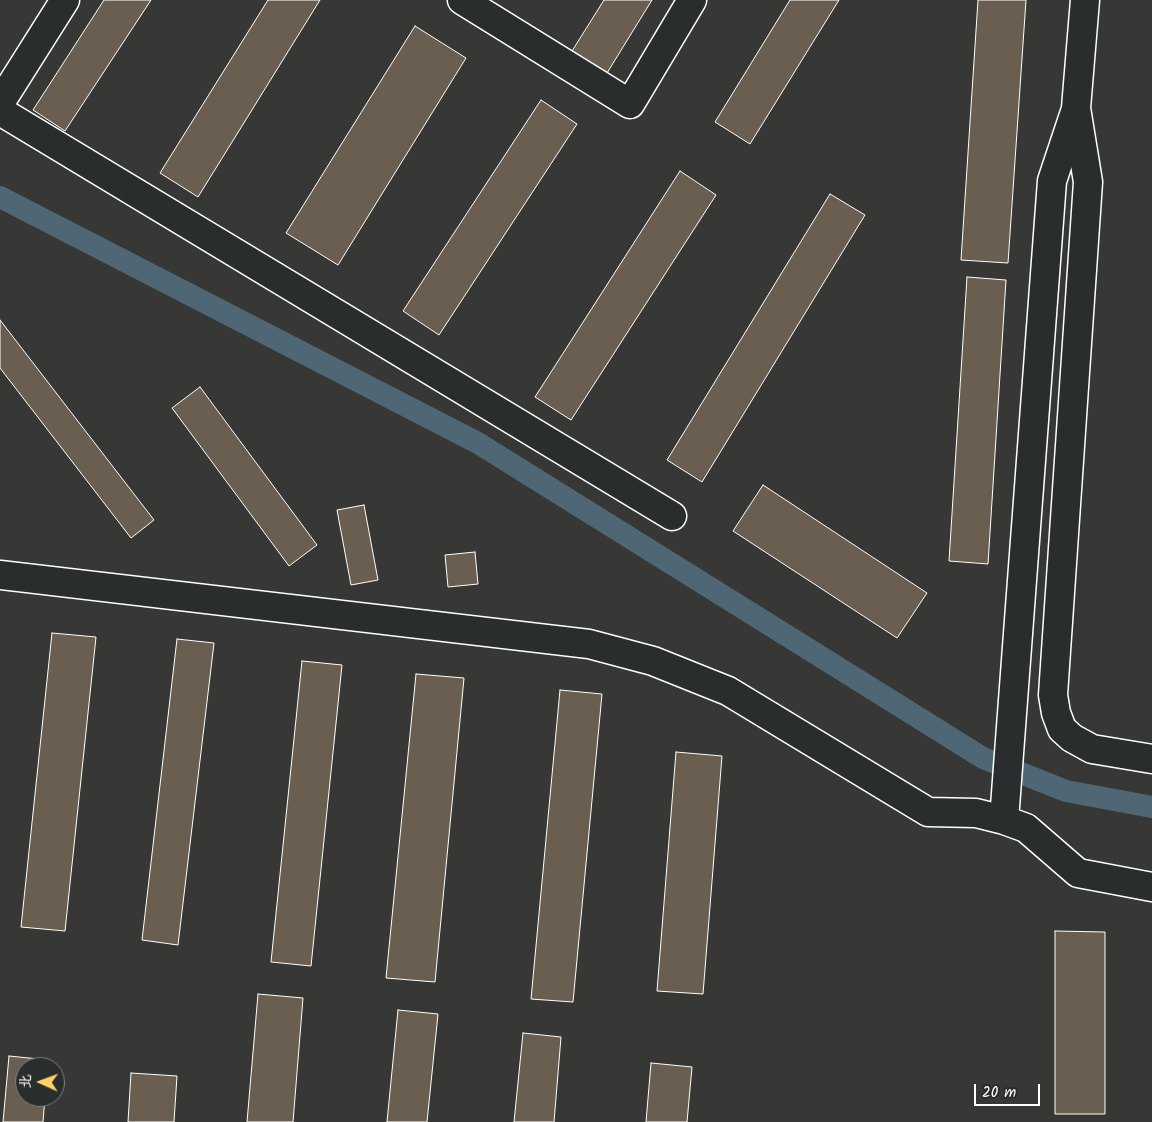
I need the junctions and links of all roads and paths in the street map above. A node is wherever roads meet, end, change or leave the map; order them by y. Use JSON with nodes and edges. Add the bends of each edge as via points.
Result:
{"nodes":[{"id":1,"x":65,"y":0,"type":"edge"},
{"id":2,"x":462,"y":0,"type":"edge"},
{"id":3,"x":692,"y":0,"type":"edge"},
{"id":4,"x":1085,"y":0,"type":"edge"},
{"id":5,"x":0,"y":102,"type":"edge"},
{"id":6,"x":1076,"y":108,"type":"junction"},
{"id":7,"x":0,"y":112,"type":"edge"},
{"id":8,"x":672,"y":516,"type":"dead end"},
{"id":9,"x":0,"y":574,"type":"edge"},
{"id":10,"x":1152,"y":759,"type":"edge"},
{"id":11,"x":1004,"y":820,"type":"junction"},
{"id":12,"x":1152,"y":887,"type":"edge"}],
"edges":[{"from":1,"to":5,"type":"street"},
{"from":2,"to":3,"type":"street","via":[[630,104]]},
{"from":4,"to":6,"type":"street"},
{"from":6,"to":10,"type":"street","via":[[1088,182],[1053,694],[1062,729],[1072,738],[1092,748]]},
{"from":6,"to":11,"type":"street","via":[[1052,181]]},
{"from":7,"to":8,"type":"street"},
{"from":9,"to":11,"type":"street","via":[[589,644],[653,661],[728,691],[928,812],[976,813]]},
{"from":11,"to":12,"type":"street","via":[[1026,828],[1078,873]]}]}
